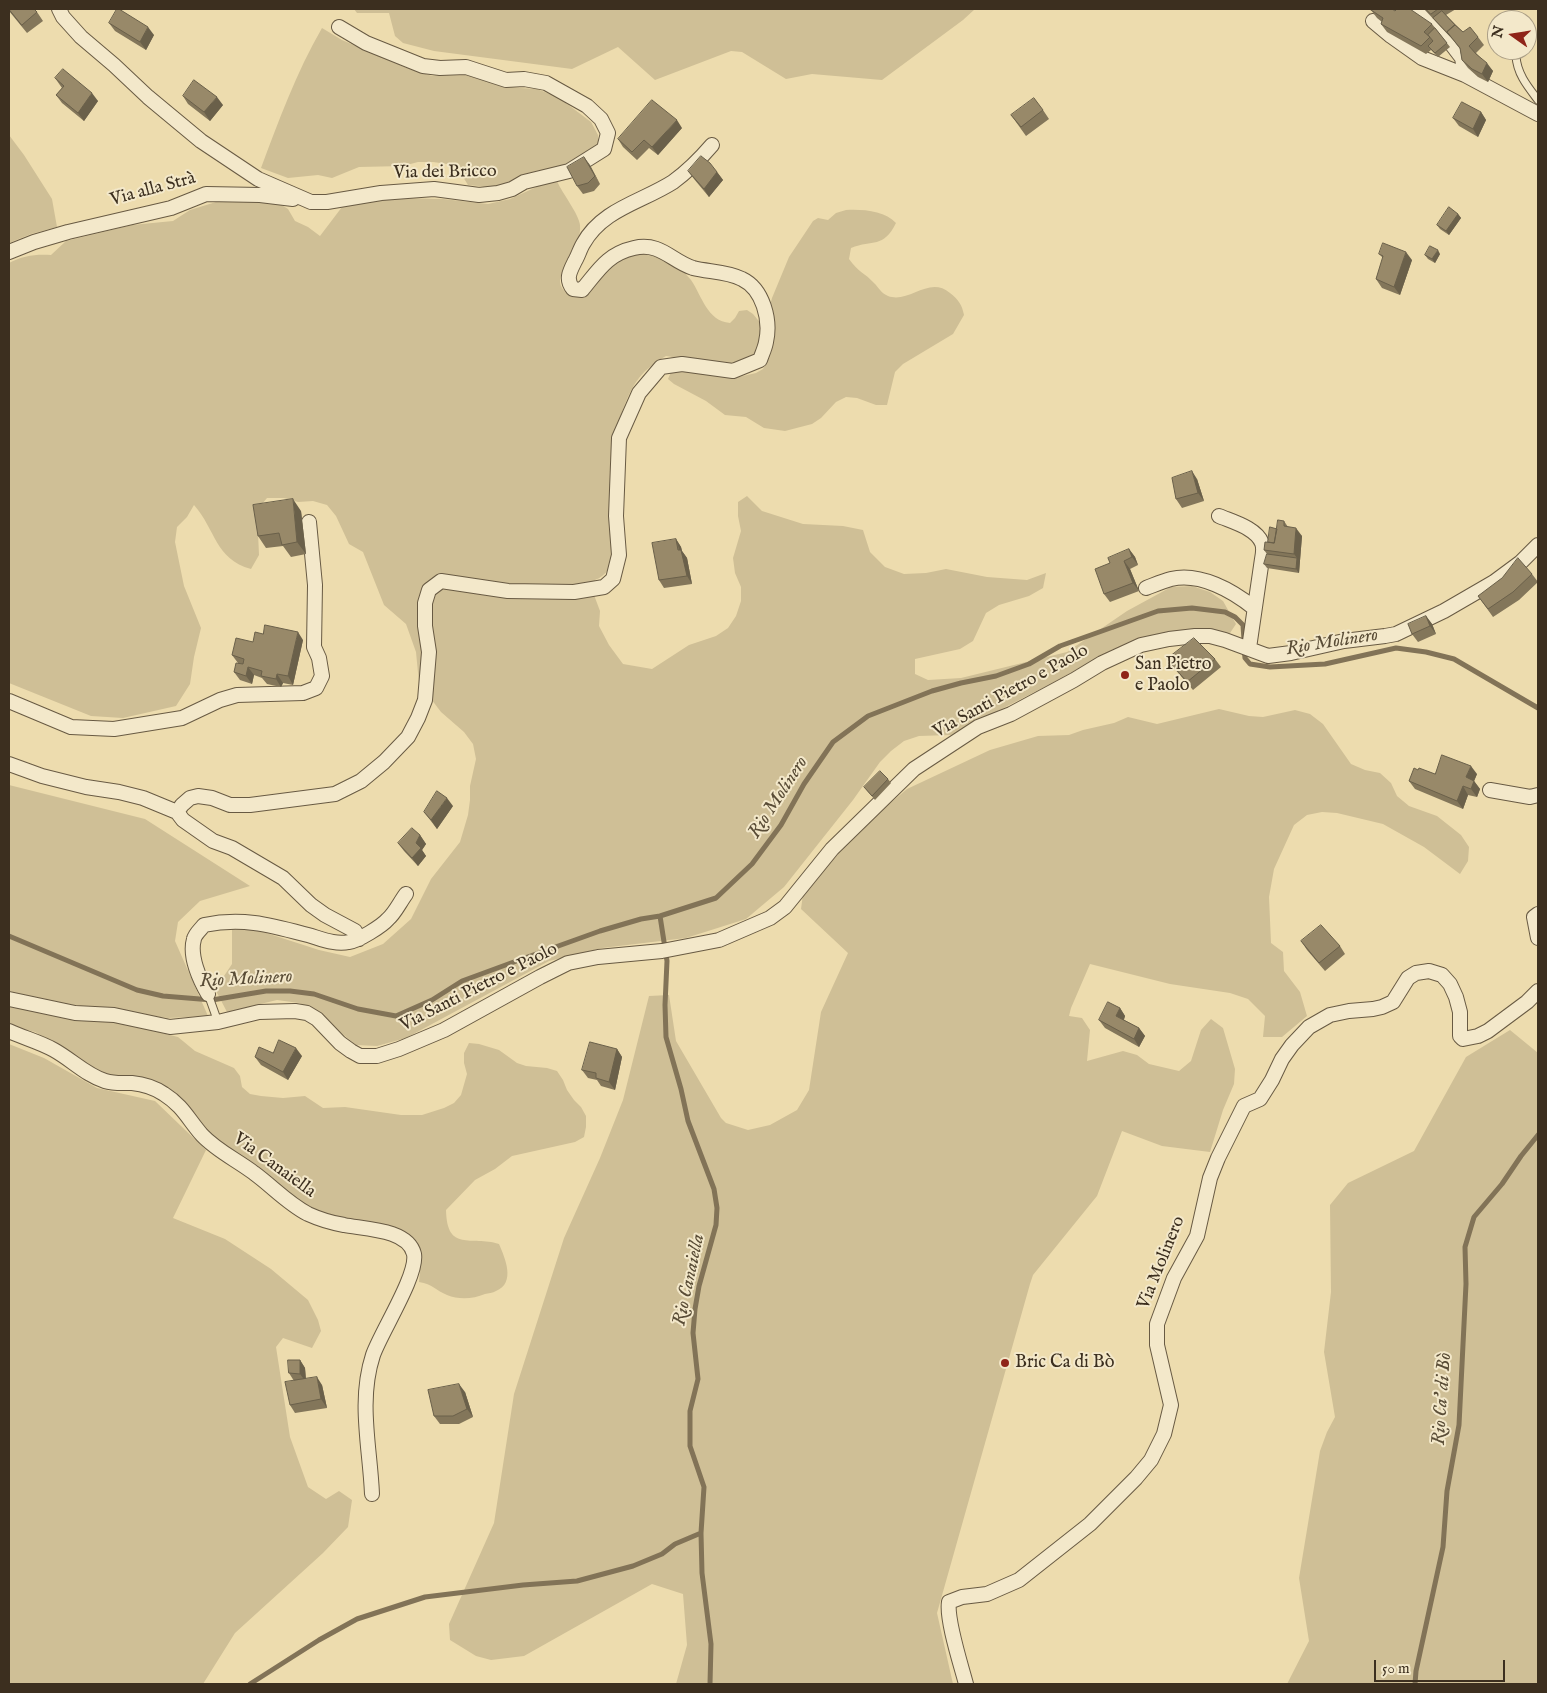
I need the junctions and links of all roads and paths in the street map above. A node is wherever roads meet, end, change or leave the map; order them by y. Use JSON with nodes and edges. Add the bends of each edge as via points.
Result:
{"nodes":[{"id":1,"x":60,"y":9,"type":"edge"},
{"id":2,"x":1418,"y":9,"type":"edge"},
{"id":3,"x":1373,"y":21,"type":"edge"},
{"id":4,"x":339,"y":27,"type":"dead end"},
{"id":5,"x":1516,"y":60,"type":"edge"},
{"id":6,"x":1465,"y":75,"type":"junction"},
{"id":7,"x":1538,"y":100,"type":"edge"},
{"id":8,"x":1538,"y":114,"type":"edge"},
{"id":9,"x":712,"y":145,"type":"dead end"},
{"id":10,"x":311,"y":202,"type":"junction"},
{"id":11,"x":9,"y":252,"type":"edge"},
{"id":12,"x":1219,"y":516,"type":"dead end"},
{"id":13,"x":309,"y":522,"type":"dead end"},
{"id":14,"x":1538,"y":545,"type":"edge"},
{"id":15,"x":1146,"y":588,"type":"dead end"},
{"id":16,"x":1254,"y":608,"type":"junction"},
{"id":17,"x":1243,"y":646,"type":"junction"},
{"id":18,"x":9,"y":701,"type":"edge"},
{"id":19,"x":9,"y":764,"type":"edge"},
{"id":20,"x":1490,"y":790,"type":"dead end"},
{"id":21,"x":1538,"y":795,"type":"edge"},
{"id":22,"x":177,"y":812,"type":"junction"},
{"id":23,"x":406,"y":894,"type":"dead end"},
{"id":24,"x":1538,"y":914,"type":"edge"},
{"id":25,"x":1538,"y":938,"type":"edge"},
{"id":26,"x":359,"y":940,"type":"junction"},
{"id":27,"x":1538,"y":991,"type":"edge"},
{"id":28,"x":208,"y":994,"type":"joint"},
{"id":29,"x":9,"y":998,"type":"edge"},
{"id":30,"x":218,"y":1022,"type":"junction"},
{"id":31,"x":9,"y":1031,"type":"edge"},
{"id":32,"x":372,"y":1494,"type":"dead end"},
{"id":33,"x":966,"y":1684,"type":"edge"}],
"edges":[{"from":1,"to":10,"type":"street","name":"Via dei Bricco","via":[[81,38],[200,141],[258,179]]},
{"from":2,"to":6,"type":"street","via":[[1443,33],[1462,58]]},
{"from":3,"to":6,"type":"street","via":[[1422,58]]},
{"from":4,"to":10,"type":"street","name":"Via dei Bricco","via":[[366,43],[423,66],[466,67],[506,80],[546,83],[587,106],[601,119],[608,136],[604,149],[569,171],[524,182],[498,194],[434,189]]},
{"from":5,"to":7,"type":"lane","via":[[1520,73]]},
{"from":6,"to":8,"type":"street"},
{"from":9,"to":22,"type":"street","via":[[675,180],[599,222],[583,244],[568,276],[573,289],[582,290],[612,256],[634,248],[653,247],[694,268],[741,278],[750,285],[767,313],[767,342],[760,360],[733,371],[682,364],[661,366],[639,393],[619,438],[616,516],[619,555],[613,579],[604,587],[574,592],[508,591],[441,580],[429,590],[425,603],[429,652],[424,700],[408,737],[384,762],[361,781],[335,794],[250,805],[198,796],[190,798]]},
{"from":10,"to":11,"type":"street","name":"Via alla Strà","via":[[260,195],[206,194],[171,208],[68,232]]},
{"from":12,"to":16,"type":"street","via":[[1250,531],[1263,545]]},
{"from":13,"to":18,"type":"street","via":[[315,586],[314,647],[322,676],[316,688],[303,693],[237,695],[182,718],[114,729],[71,727]]},
{"from":14,"to":17,"type":"street","name":"Via Santi Pietro e Paolo","via":[[1494,582],[1396,634],[1268,656]]},
{"from":15,"to":16,"type":"street","via":[[1172,578],[1194,579],[1216,585]]},
{"from":16,"to":17,"type":"street"},
{"from":17,"to":30,"type":"street","name":"Via Santi Pietro e Paolo","via":[[1210,636],[1141,645],[1011,714],[978,727],[914,769],[832,849],[785,908],[770,918],[718,940],[659,952],[568,963],[444,1030],[377,1056],[360,1056],[351,1051],[307,1013],[260,1012]]},
{"from":19,"to":22,"type":"street","via":[[49,778],[143,798]]},
{"from":20,"to":21,"type":"street","via":[[1530,797]]},
{"from":22,"to":26,"type":"street","via":[[213,841],[232,848],[283,878],[311,905],[355,931]]},
{"from":23,"to":26,"type":"street","via":[[388,919]]},
{"from":24,"to":25,"type":"street","via":[[1534,916]]},
{"from":26,"to":28,"type":"street","via":[[338,944],[271,925],[243,921],[204,925],[194,939],[193,958]]},
{"from":27,"to":33,"type":"street","name":"Via Molinero","via":[[1488,1031],[1464,1039],[1460,1036],[1460,1012],[1450,984],[1442,975],[1429,971],[1416,973],[1408,978],[1392,1002],[1382,1007],[1330,1015],[1309,1027],[1292,1044],[1260,1098],[1244,1106],[1218,1158],[1210,1178],[1197,1236],[1174,1278],[1157,1324],[1158,1352],[1171,1406],[1164,1434],[1151,1460],[1090,1524],[1026,1575],[987,1594],[962,1596],[949,1602],[949,1615]]},
{"from":28,"to":30,"type":"lane"},
{"from":29,"to":30,"type":"street","name":"Via Santi Pietro e Paolo","via":[[74,1013],[114,1015],[170,1027]]},
{"from":31,"to":32,"type":"street","name":"Via Canaiella","via":[[52,1049],[84,1072],[107,1082],[133,1083],[163,1093],[220,1151],[306,1213],[343,1225],[394,1234],[410,1246],[414,1264],[368,1375],[365,1404]]}]}
